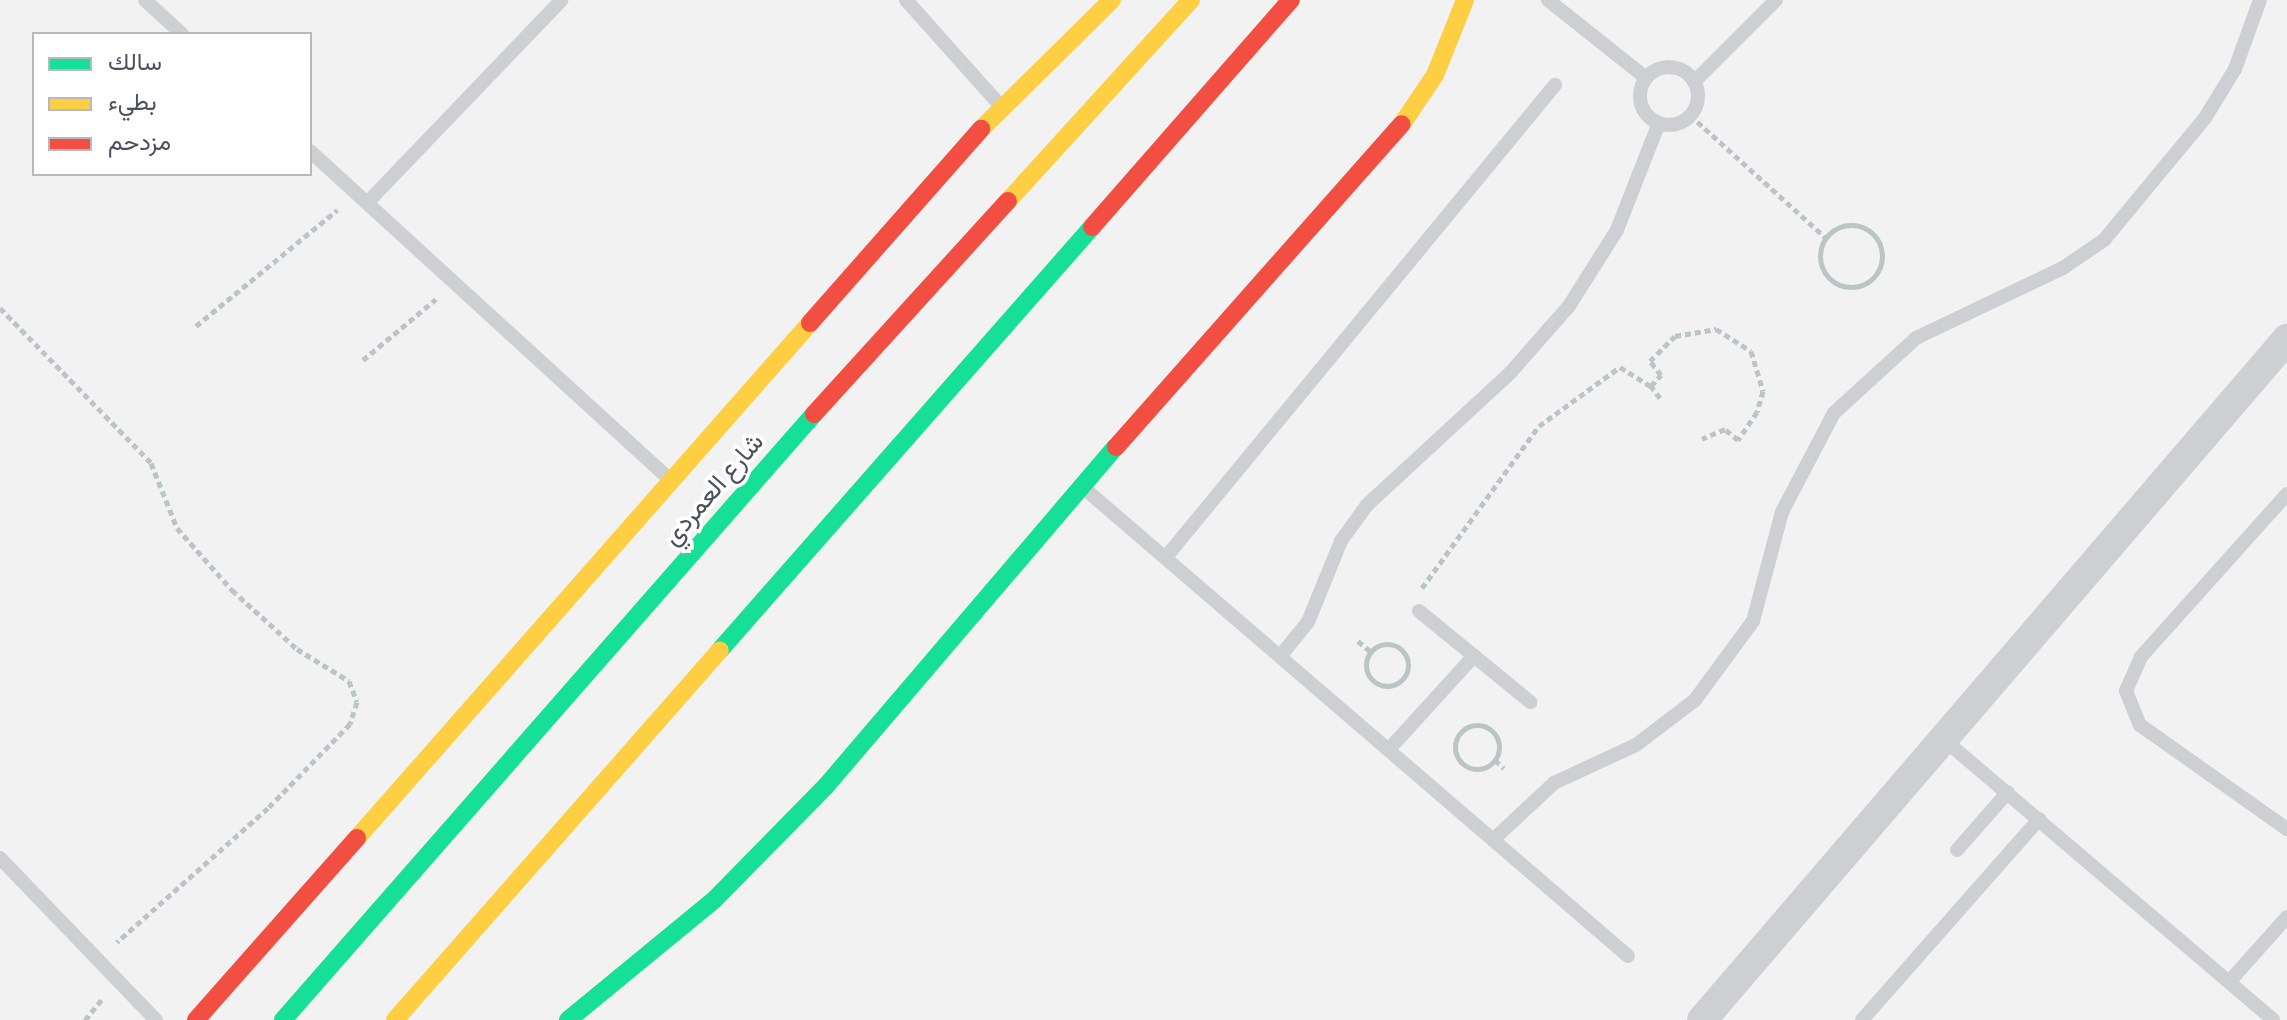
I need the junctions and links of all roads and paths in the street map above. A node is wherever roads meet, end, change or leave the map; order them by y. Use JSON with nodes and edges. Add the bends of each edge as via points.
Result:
{"nodes":[{"id":1,"x":145,"y":0,"type":"edge"},
{"id":2,"x":562,"y":0,"type":"edge"},
{"id":3,"x":906,"y":0,"type":"edge"},
{"id":4,"x":1112,"y":0,"type":"edge"},
{"id":5,"x":1191,"y":0,"type":"edge"},
{"id":6,"x":1291,"y":0,"type":"edge"},
{"id":7,"x":1465,"y":0,"type":"edge"},
{"id":8,"x":1548,"y":0,"type":"edge"},
{"id":9,"x":1776,"y":0,"type":"edge"},
{"id":10,"x":2260,"y":0,"type":"edge"},
{"id":11,"x":180,"y":32,"type":"edge"},
{"id":12,"x":1646,"y":78,"type":"junction"},
{"id":13,"x":1694,"y":82,"type":"junction"},
{"id":14,"x":1555,"y":85,"type":"dead end"},
{"id":15,"x":1001,"y":106,"type":"junction"},
{"id":16,"x":1690,"y":115,"type":"junction"},
{"id":17,"x":1659,"y":123,"type":"junction"},
{"id":18,"x":312,"y":153,"type":"edge"},
{"id":19,"x":362,"y":198,"type":"junction"},
{"id":20,"x":1825,"y":237,"type":"junction"},
{"id":21,"x":454,"y":283,"type":"junction"},
{"id":22,"x":0,"y":308,"type":"edge"},
{"id":23,"x":196,"y":326,"type":"dead end"},
{"id":24,"x":2287,"y":339,"type":"edge"},
{"id":25,"x":363,"y":360,"type":"dead end"},
{"id":26,"x":1651,"y":386,"type":"junction"},
{"id":27,"x":1660,"y":398,"type":"dead end"},
{"id":28,"x":1702,"y":439,"type":"dead end"},
{"id":29,"x":671,"y":481,"type":"junction"},
{"id":30,"x":1081,"y":486,"type":"junction"},
{"id":31,"x":2287,"y":494,"type":"edge"},
{"id":32,"x":1166,"y":557,"type":"junction"},
{"id":33,"x":1419,"y":611,"type":"joint"},
{"id":34,"x":1358,"y":641,"type":"dead end"},
{"id":35,"x":1370,"y":651,"type":"junction"},
{"id":36,"x":1282,"y":654,"type":"junction"},
{"id":37,"x":1474,"y":656,"type":"junction"},
{"id":38,"x":1530,"y":702,"type":"dead end"},
{"id":39,"x":1941,"y":736,"type":"junction"},
{"id":40,"x":1392,"y":746,"type":"junction"},
{"id":41,"x":1495,"y":760,"type":"junction"},
{"id":42,"x":1504,"y":768,"type":"dead end"},
{"id":43,"x":2008,"y":792,"type":"junction"},
{"id":44,"x":2039,"y":819,"type":"junction"},
{"id":45,"x":2287,"y":829,"type":"edge"},
{"id":46,"x":1495,"y":838,"type":"junction"},
{"id":47,"x":1957,"y":850,"type":"dead end"},
{"id":48,"x":0,"y":858,"type":"edge"},
{"id":49,"x":2287,"y":917,"type":"edge"},
{"id":50,"x":1628,"y":956,"type":"dead end"},
{"id":51,"x":98,"y":958,"type":"junction"},
{"id":52,"x":2229,"y":982,"type":"junction"},
{"id":53,"x":156,"y":1020,"type":"edge"},
{"id":54,"x":196,"y":1020,"type":"edge"},
{"id":55,"x":283,"y":1020,"type":"edge"},
{"id":56,"x":395,"y":1020,"type":"edge"},
{"id":57,"x":568,"y":1020,"type":"edge"},
{"id":58,"x":1702,"y":1020,"type":"edge"},
{"id":59,"x":1862,"y":1020,"type":"edge"},
{"id":60,"x":2273,"y":1020,"type":"edge"}],
"edges":[{"from":1,"to":11,"type":"lane"},
{"from":2,"to":19,"type":"lane"},
{"from":3,"to":15,"type":"lane"},
{"from":4,"to":15,"type":"street"},
{"from":5,"to":55,"type":"street","name":"شارع العمردي","via":[[817,411]]},
{"from":6,"to":56,"type":"street"},
{"from":7,"to":30,"type":"street","via":[[1435,75],[1390,143]]},
{"from":8,"to":12,"type":"lane"},
{"from":9,"to":13,"type":"lane"},
{"from":10,"to":46,"type":"lane","via":[[2235,69],[2205,118],[2104,240],[2063,268],[1916,338],[1834,413],[1782,512],[1753,621],[1695,700],[1636,745],[1554,783]]},
{"from":12,"to":13,"type":"lane","via":[[1671,67]]},
{"from":12,"to":17,"type":"lane","via":[[1641,104]]},
{"from":13,"to":16,"type":"lane","via":[[1698,99]]},
{"from":14,"to":32,"type":"lane"},
{"from":15,"to":29,"type":"street"},
{"from":16,"to":17,"type":"lane"},
{"from":16,"to":20,"type":"path"},
{"from":17,"to":36,"type":"lane","via":[[1617,230],[1569,306],[1511,372],[1367,505],[1341,541],[1308,622]]},
{"from":18,"to":19,"type":"lane"},
{"from":19,"to":21,"type":"lane"},
{"from":19,"to":23,"type":"path"},
{"from":20,"to":20,"type":"path","via":[[1819,253],[1832,281],[1864,285],[1876,275],[1880,243],[1870,230],[1854,224]]},
{"from":21,"to":25,"type":"path"},
{"from":21,"to":29,"type":"lane"},
{"from":22,"to":51,"type":"path","via":[[151,463],[177,528],[207,562],[297,649],[349,681],[357,702],[350,724],[268,808]]},
{"from":24,"to":39,"type":"street"},
{"from":26,"to":27,"type":"path"},
{"from":26,"to":28,"type":"path","via":[[1661,375],[1650,361],[1675,336],[1716,329],[1751,351],[1763,391],[1757,412],[1738,440],[1725,429]]},
{"from":26,"to":33,"type":"path","via":[[1620,367],[1539,426],[1426,577]]},
{"from":29,"to":54,"type":"street"},
{"from":30,"to":32,"type":"lane"},
{"from":30,"to":57,"type":"street","via":[[771,844]]},
{"from":31,"to":45,"type":"lane","via":[[2141,657],[2126,691],[2140,725]]},
{"from":32,"to":36,"type":"lane"},
{"from":33,"to":37,"type":"lane"},
{"from":34,"to":35,"type":"path"},
{"from":35,"to":35,"type":"path","via":[[1373,681],[1383,686],[1404,679],[1401,648],[1391,643]]},
{"from":36,"to":40,"type":"lane"},
{"from":37,"to":38,"type":"lane"},
{"from":37,"to":40,"type":"lane"},
{"from":39,"to":43,"type":"lane"},
{"from":39,"to":58,"type":"street"},
{"from":40,"to":46,"type":"lane"},
{"from":41,"to":41,"type":"path","via":[[1500,742],[1489,726],[1462,730],[1455,747],[1462,764],[1480,769]]},
{"from":41,"to":42,"type":"path"},
{"from":43,"to":44,"type":"lane"},
{"from":43,"to":47,"type":"lane"},
{"from":44,"to":52,"type":"lane"},
{"from":44,"to":59,"type":"lane"},
{"from":46,"to":50,"type":"lane"},
{"from":48,"to":51,"type":"lane"},
{"from":49,"to":52,"type":"lane"},
{"from":51,"to":53,"type":"lane"},
{"from":52,"to":60,"type":"lane"}]}
